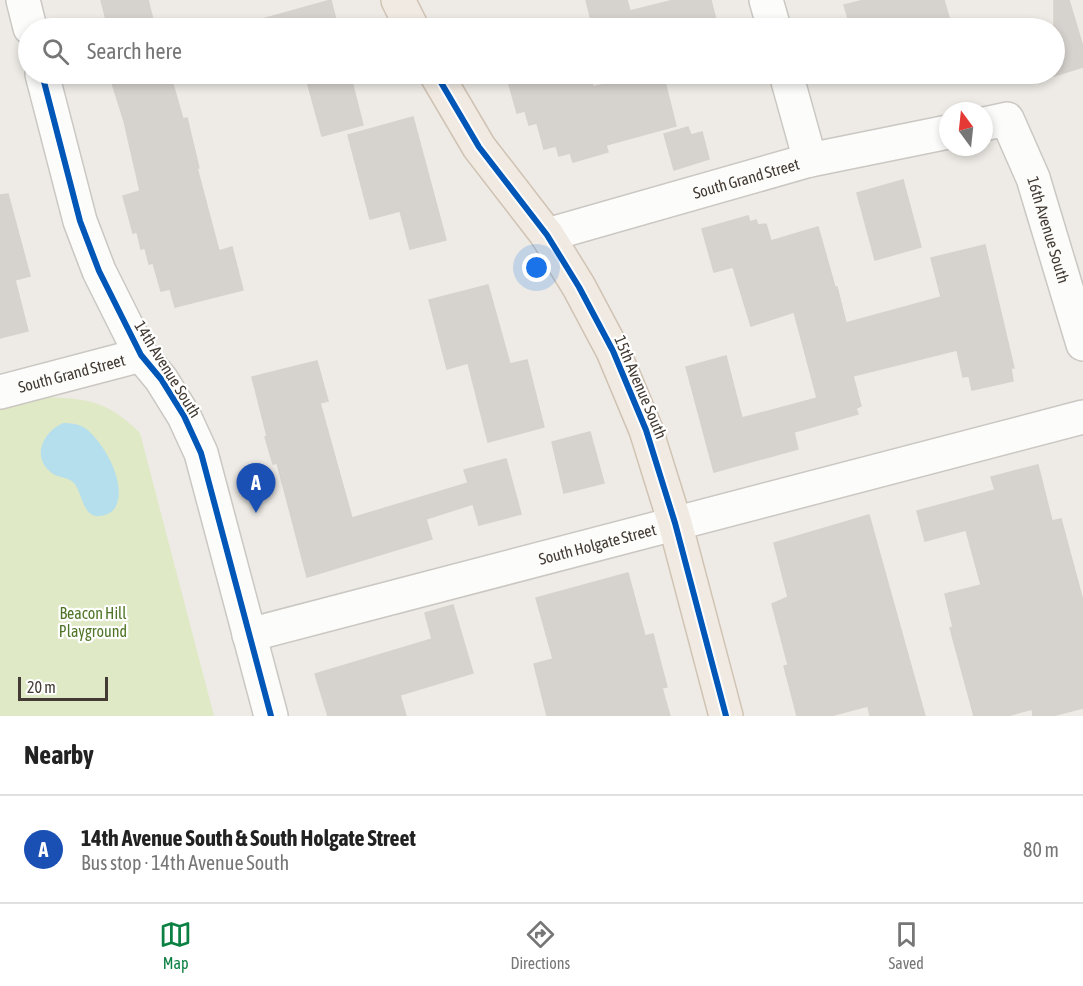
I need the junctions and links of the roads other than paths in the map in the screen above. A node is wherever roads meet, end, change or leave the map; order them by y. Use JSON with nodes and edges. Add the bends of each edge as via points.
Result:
{"nodes":[{"id":1,"x":23,"y":0,"type":"edge"},
{"id":2,"x":398,"y":0,"type":"edge"},
{"id":3,"x":766,"y":0,"type":"edge"},
{"id":4,"x":28,"y":18,"type":"edge"},
{"id":5,"x":407,"y":18,"type":"edge"},
{"id":6,"x":771,"y":18,"type":"edge"},
{"id":7,"x":45,"y":84,"type":"edge"},
{"id":8,"x":442,"y":84,"type":"edge"},
{"id":9,"x":789,"y":84,"type":"edge"},
{"id":10,"x":995,"y":122,"type":"edge"},
{"id":11,"x":939,"y":134,"type":"edge"},
{"id":12,"x":810,"y":160,"type":"junction"},
{"id":13,"x":547,"y":234,"type":"junction"},
{"id":14,"x":1083,"y":344,"type":"edge"},
{"id":15,"x":141,"y":355,"type":"junction"},
{"id":16,"x":0,"y":392,"type":"edge"},
{"id":17,"x":1083,"y":417,"type":"edge"},
{"id":18,"x":675,"y":523,"type":"junction"},
{"id":19,"x":249,"y":635,"type":"junction"},
{"id":20,"x":271,"y":716,"type":"edge"},
{"id":21,"x":726,"y":716,"type":"edge"}],
"edges":[{"from":1,"to":4,"type":"street"},
{"from":2,"to":5,"type":"main road"},
{"from":3,"to":6,"type":"street"},
{"from":7,"to":15,"type":"street","name":"14th Avenue South","via":[[80,221],[116,309]]},
{"from":8,"to":13,"type":"main road","name":"15th Avenue South","via":[[479,147]]},
{"from":9,"to":12,"type":"street"},
{"from":10,"to":14,"type":"street","name":"16th Avenue South","via":[[1033,178]]},
{"from":11,"to":12,"type":"street","name":"South Grand Street"},
{"from":12,"to":13,"type":"street","name":"South Grand Street"},
{"from":13,"to":18,"type":"main road","name":"15th Avenue South","via":[[613,351],[646,430]]},
{"from":15,"to":16,"type":"street","name":"South Grand Street"},
{"from":15,"to":19,"type":"street","name":"14th Avenue South","via":[[184,416],[201,453]]},
{"from":17,"to":18,"type":"street","name":"South Holgate Street"},
{"from":18,"to":19,"type":"street","name":"South Holgate Street"},
{"from":18,"to":21,"type":"main road","name":"15th Avenue South"},
{"from":19,"to":20,"type":"street","name":"14th Avenue South"}]}
